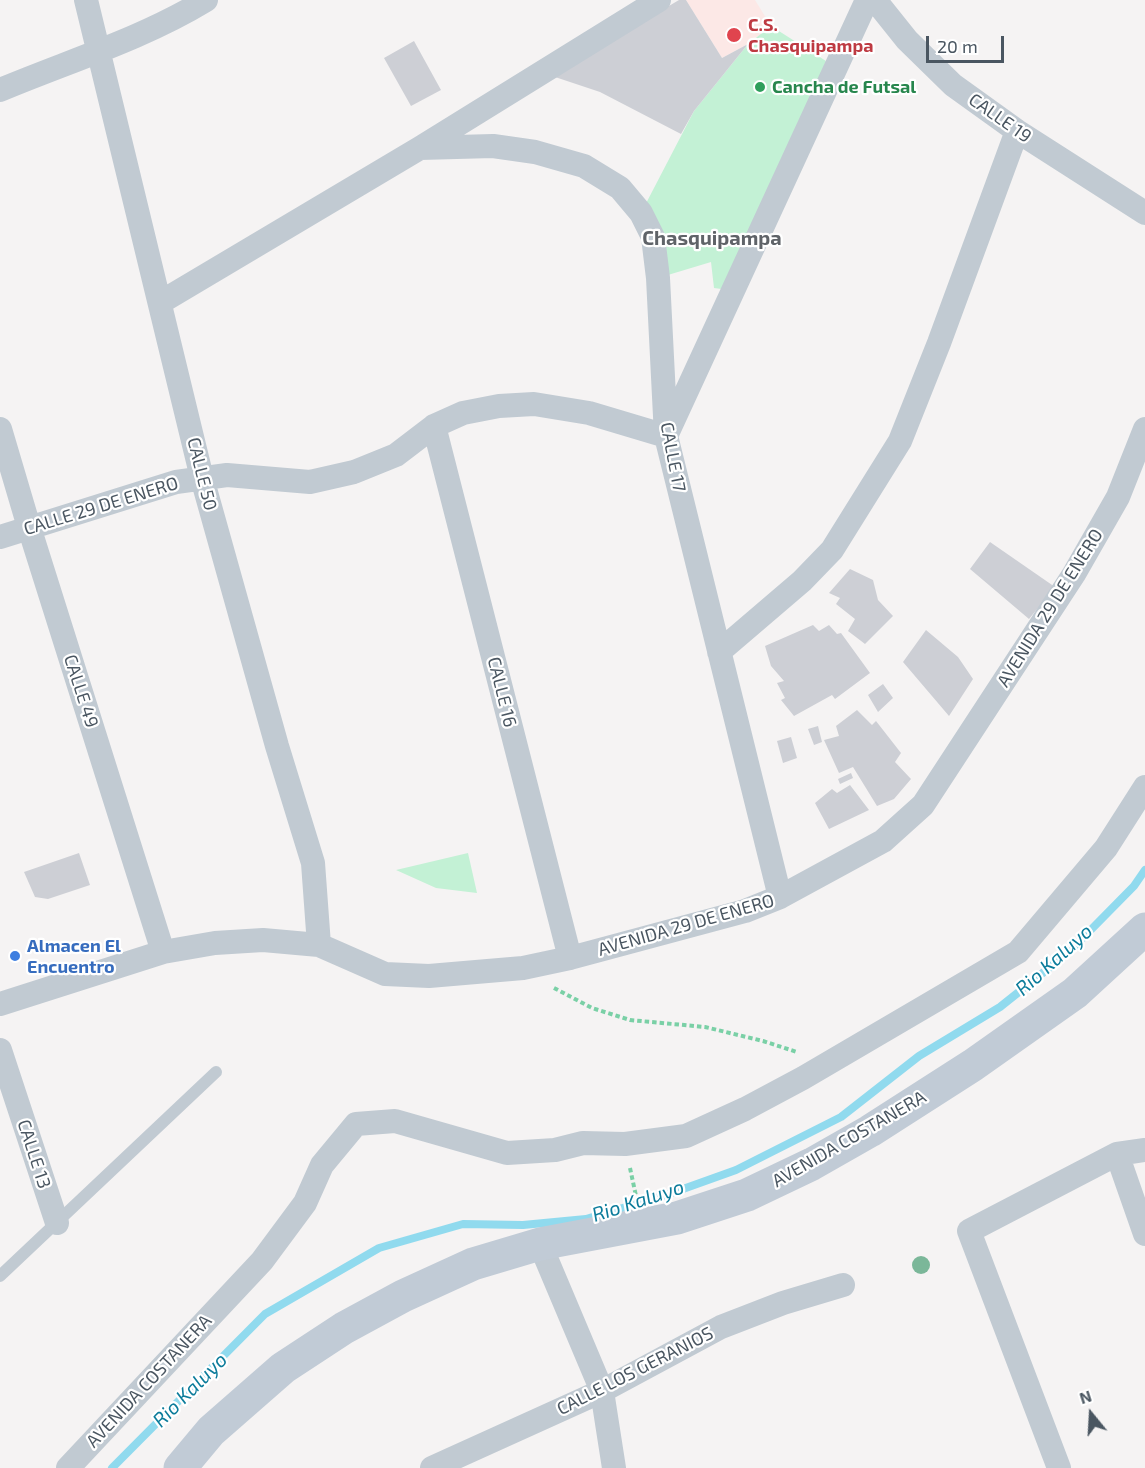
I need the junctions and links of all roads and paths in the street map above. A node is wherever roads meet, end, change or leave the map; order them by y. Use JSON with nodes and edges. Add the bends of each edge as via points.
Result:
{"nodes":[{"id":1,"x":86,"y":0,"type":"edge"},
{"id":2,"x":206,"y":0,"type":"edge"},
{"id":3,"x":659,"y":0,"type":"edge"},
{"id":4,"x":867,"y":0,"type":"edge"},
{"id":5,"x":875,"y":0,"type":"edge"},
{"id":6,"x":98,"y":50,"type":"junction"},
{"id":7,"x":0,"y":90,"type":"edge"},
{"id":8,"x":1017,"y":131,"type":"junction"},
{"id":9,"x":420,"y":148,"type":"junction"},
{"id":10,"x":1145,"y":213,"type":"edge"},
{"id":11,"x":161,"y":302,"type":"junction"},
{"id":12,"x":434,"y":426,"type":"junction"},
{"id":13,"x":0,"y":429,"type":"edge"},
{"id":14,"x":1145,"y":429,"type":"edge"},
{"id":15,"x":666,"y":436,"type":"junction"},
{"id":16,"x":202,"y":478,"type":"junction"},
{"id":17,"x":29,"y":527,"type":"junction"},
{"id":18,"x":0,"y":537,"type":"edge"},
{"id":19,"x":719,"y":652,"type":"junction"},
{"id":20,"x":1145,"y":787,"type":"edge"},
{"id":21,"x":780,"y":897,"type":"junction"},
{"id":22,"x":1145,"y":929,"type":"edge"},
{"id":23,"x":319,"y":945,"type":"junction"},
{"id":24,"x":164,"y":952,"type":"junction"},
{"id":25,"x":570,"y":958,"type":"junction"},
{"id":26,"x":524,"y":968,"type":"junction"},
{"id":27,"x":0,"y":1004,"type":"edge"},
{"id":28,"x":0,"y":1050,"type":"edge"},
{"id":29,"x":829,"y":1063,"type":"junction"},
{"id":30,"x":216,"y":1072,"type":"dead end"},
{"id":31,"x":1145,"y":1150,"type":"edge"},
{"id":32,"x":1117,"y":1154,"type":"junction"},
{"id":33,"x":57,"y":1223,"type":"junction"},
{"id":34,"x":1145,"y":1234,"type":"edge"},
{"id":35,"x":540,"y":1244,"type":"junction"},
{"id":36,"x":0,"y":1276,"type":"edge"},
{"id":37,"x":843,"y":1285,"type":"dead end"},
{"id":38,"x":602,"y":1391,"type":"junction"},
{"id":39,"x":68,"y":1468,"type":"edge"},
{"id":40,"x":180,"y":1468,"type":"edge"},
{"id":41,"x":432,"y":1468,"type":"edge"},
{"id":42,"x":614,"y":1468,"type":"edge"},
{"id":43,"x":1059,"y":1468,"type":"edge"}],
"edges":[{"from":1,"to":6,"type":"street","name":"CALLE 50"},
{"from":2,"to":6,"type":"street","via":[[125,42]]},
{"from":3,"to":9,"type":"street"},
{"from":4,"to":15,"type":"street"},
{"from":5,"to":8,"type":"street","name":"CALLE 19","via":[[907,40],[953,85]]},
{"from":6,"to":7,"type":"street"},
{"from":6,"to":11,"type":"street","name":"CALLE 50"},
{"from":8,"to":10,"type":"street","name":"CALLE 19"},
{"from":8,"to":19,"type":"street","via":[[900,441],[832,550]]},
{"from":9,"to":11,"type":"street"},
{"from":9,"to":15,"type":"street","name":"CALLE 17","via":[[493,146],[535,152],[584,166],[620,188],[641,213],[653,237]]},
{"from":11,"to":16,"type":"street","name":"CALLE 50"},
{"from":12,"to":15,"type":"street","name":"CALLE 29 DE ENERO","via":[[463,413],[499,405],[534,404],[589,413]]},
{"from":12,"to":16,"type":"street","name":"CALLE 29 DE ENERO","via":[[396,455],[354,472],[310,482],[227,475]]},
{"from":12,"to":25,"type":"street","name":"CALLE 16"},
{"from":13,"to":17,"type":"street","name":"CALLE 49"},
{"from":14,"to":21,"type":"street","name":"AVENIDA 29 DE ENERO","via":[[1118,497],[1079,564],[923,805],[883,842]]},
{"from":15,"to":19,"type":"street","name":"CALLE 17"},
{"from":16,"to":17,"type":"street","name":"CALLE 29 DE ENERO","via":[[176,482]]},
{"from":16,"to":23,"type":"street","name":"CALLE 50","via":[[313,863]]},
{"from":17,"to":18,"type":"street","name":"CALLE 29 DE ENERO"},
{"from":17,"to":24,"type":"street","name":"CALLE 49"},
{"from":19,"to":21,"type":"street","name":"CALLE 17"},
{"from":20,"to":29,"type":"street","name":"AVENIDA COSTANERA","via":[[1106,848],[1018,952]]},
{"from":21,"to":25,"type":"street","name":"AVENIDA 29 DE ENERO"},
{"from":22,"to":35,"type":"main road","name":"AVENIDA COSTANERA","via":[[1075,993],[973,1065],[812,1164],[747,1195],[677,1218]]},
{"from":23,"to":24,"type":"street","name":"AVENIDA 29 DE ENERO","via":[[263,940]]},
{"from":23,"to":26,"type":"street","name":"AVENIDA 29 DE ENERO","via":[[385,974],[429,976]]},
{"from":24,"to":27,"type":"street","name":"AVENIDA 29 DE ENERO"},
{"from":25,"to":26,"type":"street","name":"AVENIDA 29 DE ENERO"},
{"from":26,"to":29,"type":"path","via":[[592,1008],[630,1020],[705,1027],[764,1041]]},
{"from":28,"to":33,"type":"street","name":"CALLE 13"},
{"from":29,"to":39,"type":"street","name":"AVENIDA COSTANERA","via":[[686,1136],[625,1144],[583,1143],[555,1150],[507,1153],[395,1121],[356,1124],[322,1165],[305,1203],[262,1261]]},
{"from":30,"to":33,"type":"lane"},
{"from":31,"to":32,"type":"street"},
{"from":32,"to":34,"type":"street"},
{"from":32,"to":43,"type":"street","via":[[969,1231]]},
{"from":33,"to":36,"type":"lane"},
{"from":35,"to":38,"type":"street"},
{"from":35,"to":40,"type":"main road","name":"AVENIDA COSTANERA","via":[[473,1264],[344,1328],[283,1368],[211,1431]]},
{"from":37,"to":38,"type":"street","name":"CALLE LOS GERANIOS","via":[[721,1327]]},
{"from":38,"to":41,"type":"street","name":"CALLE LOS GERANIOS"},
{"from":38,"to":42,"type":"street"}]}
